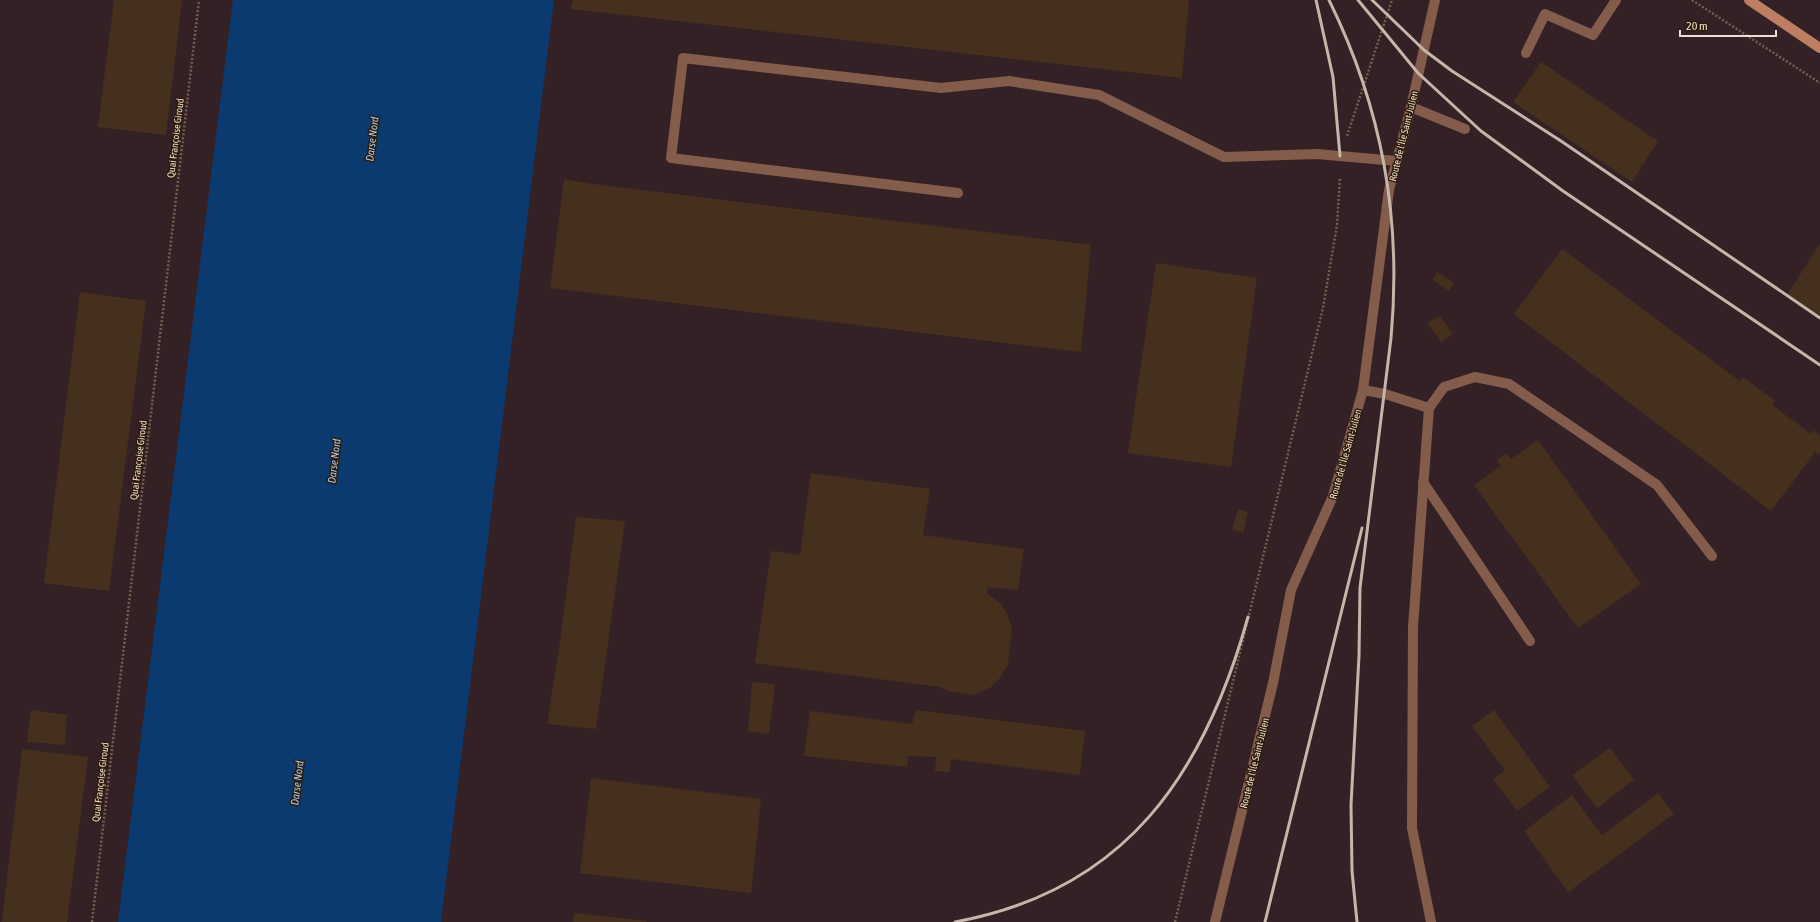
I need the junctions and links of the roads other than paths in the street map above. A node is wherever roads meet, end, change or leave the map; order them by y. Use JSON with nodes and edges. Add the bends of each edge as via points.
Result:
{"nodes":[{"id":1,"x":1435,"y":0,"type":"edge"},
{"id":2,"x":1616,"y":0,"type":"edge"},
{"id":3,"x":1749,"y":0,"type":"edge"},
{"id":4,"x":1820,"y":48,"type":"edge"},
{"id":5,"x":1526,"y":53,"type":"dead end"},
{"id":6,"x":1410,"y":107,"type":"junction"},
{"id":7,"x":1465,"y":129,"type":"dead end"},
{"id":8,"x":1396,"y":161,"type":"junction"},
{"id":9,"x":958,"y":193,"type":"dead end"},
{"id":10,"x":1363,"y":390,"type":"junction"},
{"id":11,"x":1429,"y":408,"type":"junction"},
{"id":12,"x":1423,"y":482,"type":"junction"},
{"id":13,"x":1712,"y":556,"type":"dead end"},
{"id":14,"x":1530,"y":641,"type":"dead end"},
{"id":15,"x":1215,"y":922,"type":"edge"},
{"id":16,"x":1431,"y":922,"type":"edge"}],
"edges":[{"from":1,"to":6,"type":"street","name":"Route de l'Île Saint-Julien"},
{"from":2,"to":5,"type":"street","via":[[1593,35],[1545,14]]},
{"from":3,"to":4,"type":"main road"},
{"from":6,"to":7,"type":"street"},
{"from":6,"to":8,"type":"street","name":"Route de l'Île Saint-Julien"},
{"from":8,"to":9,"type":"street","via":[[1318,154],[1224,157],[1099,95],[1009,81],[941,88],[683,58],[671,158]]},
{"from":8,"to":10,"type":"street","name":"Route de l'Île Saint-Julien","via":[[1389,190]]},
{"from":10,"to":11,"type":"street"},
{"from":10,"to":15,"type":"street","name":"Route de l'Île Saint-Julien","via":[[1334,496],[1291,590],[1273,683]]},
{"from":11,"to":12,"type":"street"},
{"from":11,"to":13,"type":"street","via":[[1444,387],[1476,377],[1509,384],[1657,485]]},
{"from":12,"to":14,"type":"street"},
{"from":12,"to":16,"type":"street","via":[[1413,627],[1412,828]]}]}
